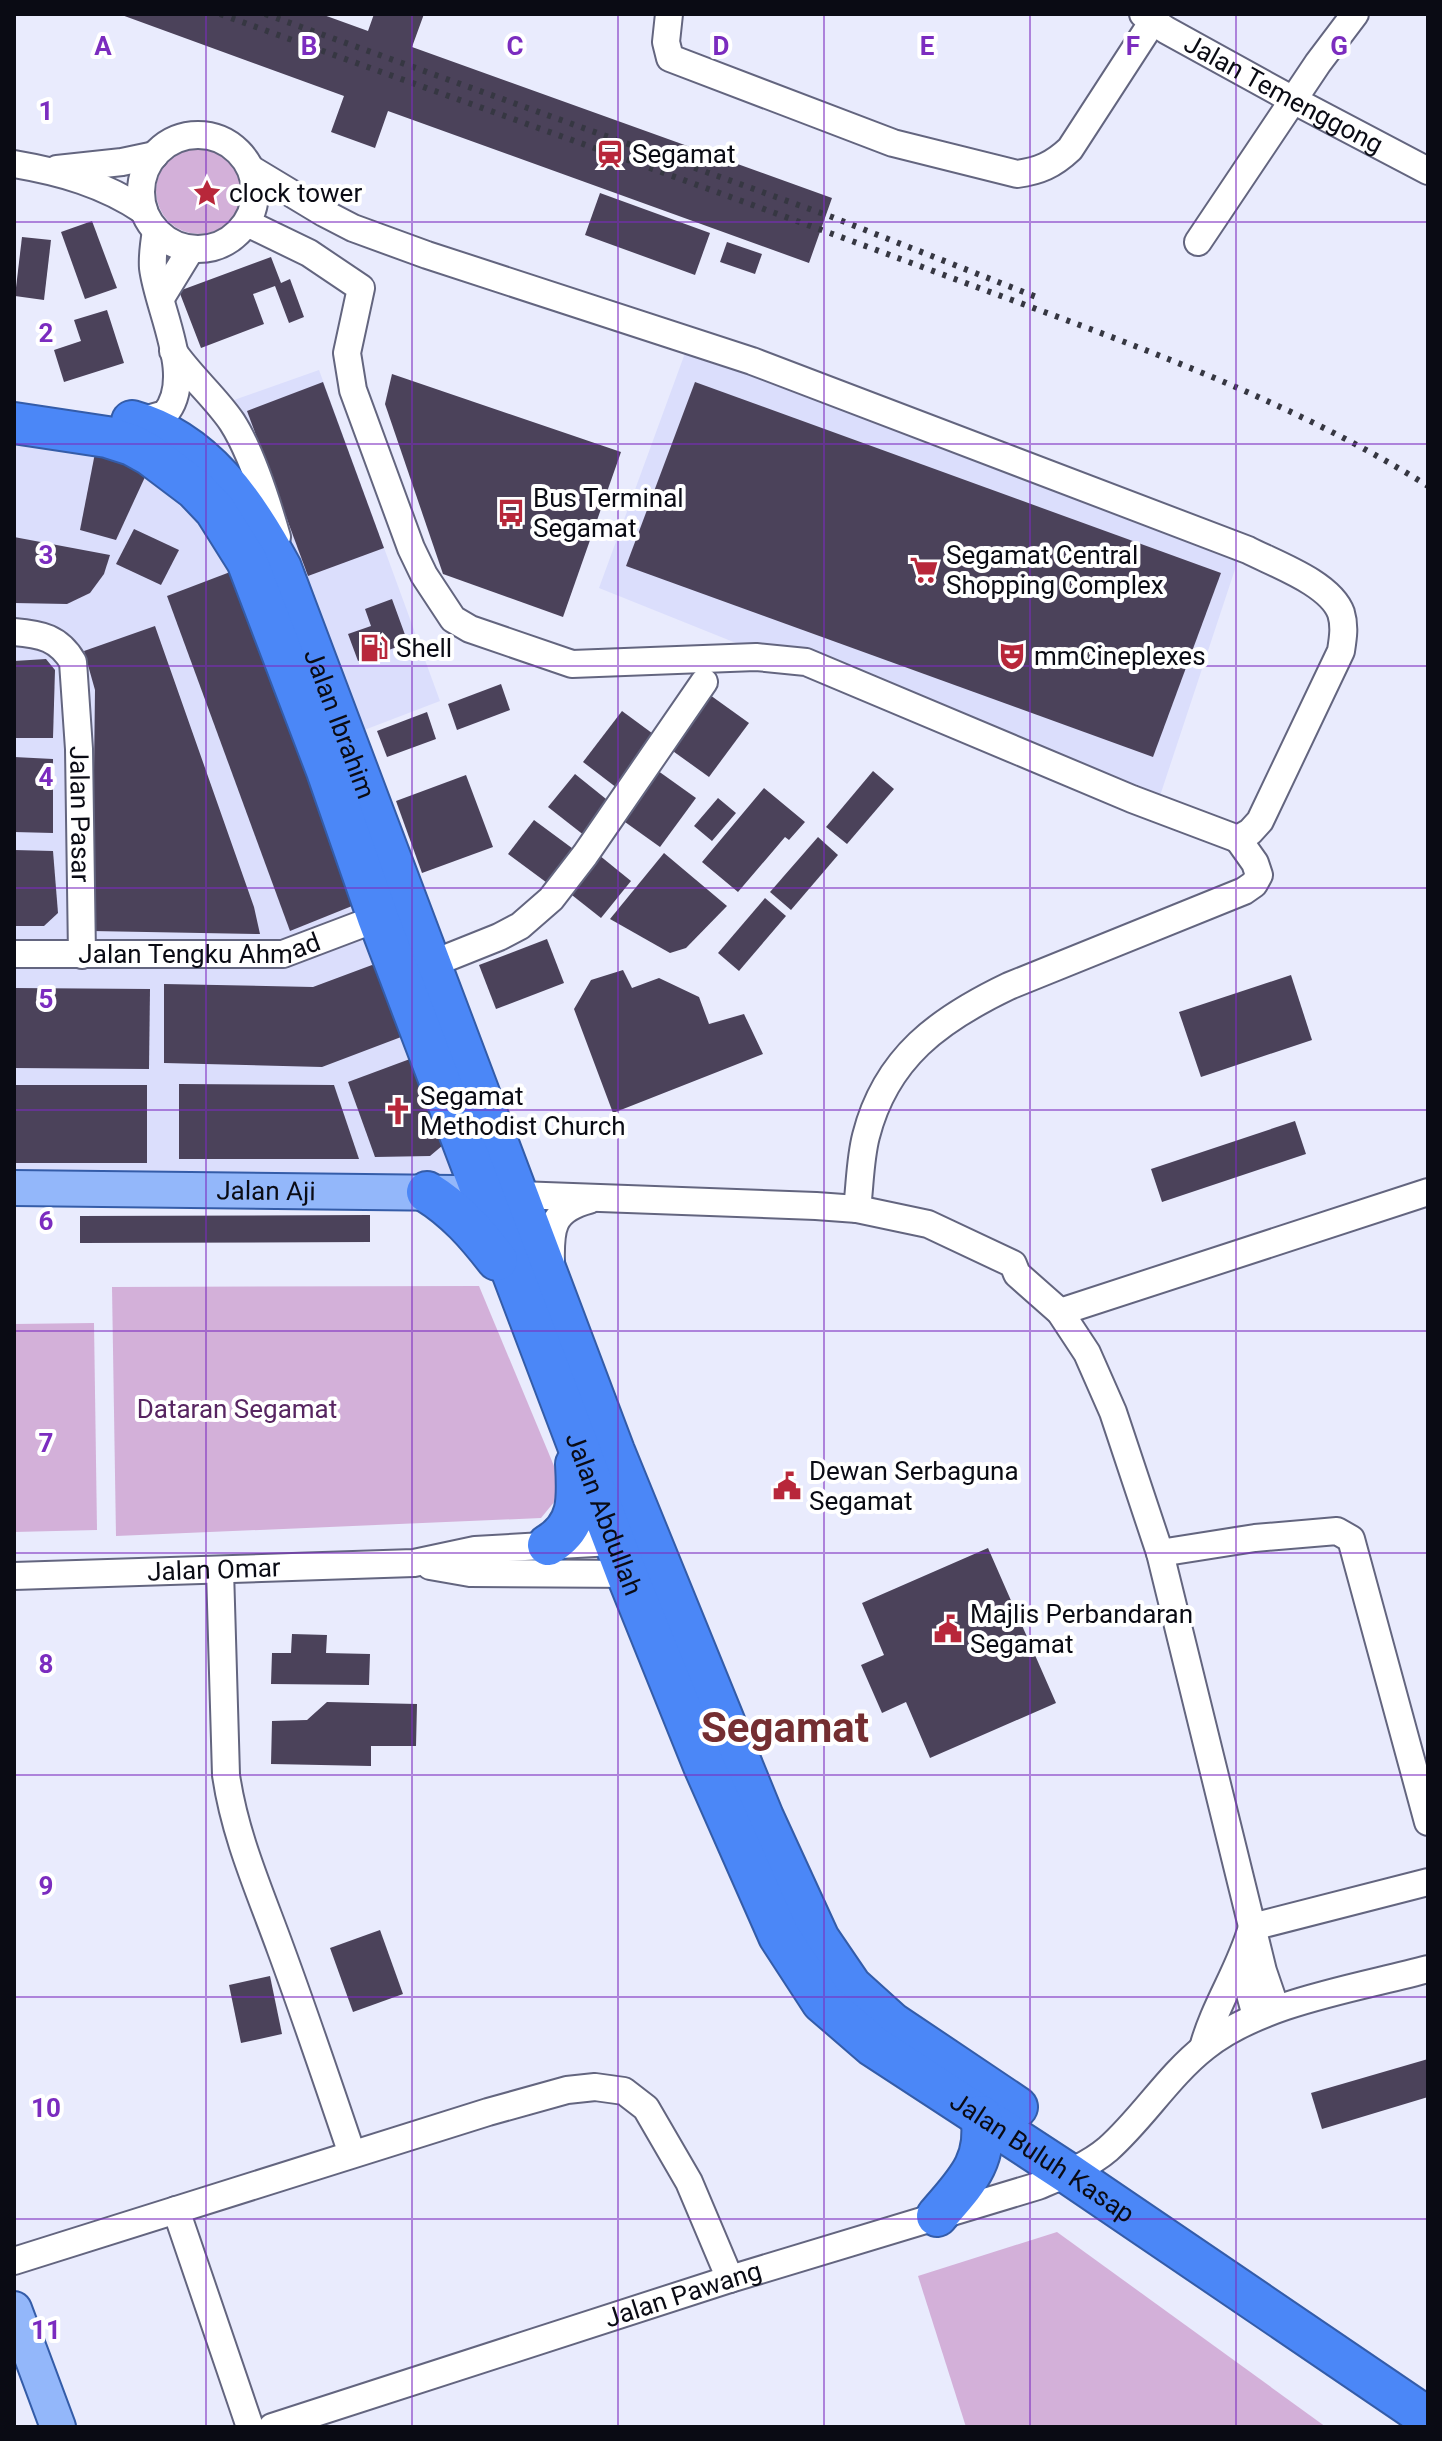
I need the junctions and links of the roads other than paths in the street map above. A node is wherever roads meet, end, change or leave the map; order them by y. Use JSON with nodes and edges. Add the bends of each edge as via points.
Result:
{"nodes":[{"id":1,"x":669,"y":14,"type":"edge"},
{"id":2,"x":1355,"y":14,"type":"edge"},
{"id":3,"x":1160,"y":20,"type":"edge"},
{"id":4,"x":1293,"y":100,"type":"junction"},
{"id":5,"x":155,"y":155,"type":"junction"},
{"id":6,"x":14,"y":164,"type":"edge"},
{"id":7,"x":251,"y":169,"type":"junction"},
{"id":8,"x":50,"y":170,"type":"junction"},
{"id":9,"x":1428,"y":171,"type":"edge"},
{"id":10,"x":150,"y":221,"type":"junction"},
{"id":11,"x":247,"y":223,"type":"junction"},
{"id":12,"x":1198,"y":242,"type":"dead end"},
{"id":13,"x":191,"y":249,"type":"junction"},
{"id":14,"x":161,"y":298,"type":"junction"},
{"id":15,"x":173,"y":351,"type":"junction"},
{"id":16,"x":14,"y":401,"type":"edge"},
{"id":17,"x":137,"y":422,"type":"junction"},
{"id":18,"x":14,"y":423,"type":"edge"},
{"id":19,"x":281,"y":568,"type":"junction"},
{"id":20,"x":14,"y":632,"type":"edge"},
{"id":21,"x":704,"y":682,"type":"dead end"},
{"id":22,"x":1238,"y":839,"type":"junction"},
{"id":23,"x":378,"y":918,"type":"junction"},
{"id":24,"x":14,"y":954,"type":"edge"},
{"id":25,"x":82,"y":955,"type":"junction"},
{"id":26,"x":429,"y":965,"type":"junction"},
{"id":27,"x":14,"y":1188,"type":"edge"},
{"id":28,"x":427,"y":1192,"type":"junction"},
{"id":29,"x":1428,"y":1192,"type":"edge"},
{"id":30,"x":501,"y":1194,"type":"junction"},
{"id":31,"x":604,"y":1197,"type":"junction"},
{"id":32,"x":857,"y":1209,"type":"junction"},
{"id":33,"x":540,"y":1297,"type":"junction"},
{"id":34,"x":1060,"y":1312,"type":"junction"},
{"id":35,"x":575,"y":1446,"type":"junction"},
{"id":36,"x":548,"y":1545,"type":"junction"},
{"id":37,"x":1160,"y":1553,"type":"junction"},
{"id":38,"x":638,"y":1558,"type":"junction"},
{"id":39,"x":414,"y":1563,"type":"junction"},
{"id":40,"x":220,"y":1570,"type":"junction"},
{"id":41,"x":14,"y":1576,"type":"edge"},
{"id":42,"x":1428,"y":1822,"type":"edge"},
{"id":43,"x":747,"y":1824,"type":"junction"},
{"id":44,"x":1428,"y":1882,"type":"edge"},
{"id":45,"x":1252,"y":1927,"type":"junction"},
{"id":46,"x":1244,"y":1954,"type":"junction"},
{"id":47,"x":1428,"y":1969,"type":"edge"},
{"id":48,"x":1266,"y":2013,"type":"junction"},
{"id":49,"x":1203,"y":2048,"type":"junction"},
{"id":50,"x":981,"y":2116,"type":"junction"},
{"id":51,"x":352,"y":2154,"type":"junction"},
{"id":52,"x":1081,"y":2166,"type":"junction"},
{"id":53,"x":176,"y":2210,"type":"junction"},
{"id":54,"x":937,"y":2216,"type":"junction"},
{"id":55,"x":14,"y":2261,"type":"edge"},
{"id":56,"x":730,"y":2279,"type":"junction"},
{"id":57,"x":14,"y":2309,"type":"edge"},
{"id":58,"x":1428,"y":2391,"type":"edge"},
{"id":59,"x":1428,"y":2418,"type":"edge"},
{"id":60,"x":58,"y":2427,"type":"edge"},
{"id":61,"x":250,"y":2427,"type":"edge"},
{"id":62,"x":272,"y":2427,"type":"edge"}],
"edges":[{"from":1,"to":3,"type":"street","via":[[670,58],[893,143],[1017,174],[1054,164],[1070,149]]},
{"from":2,"to":4,"type":"street"},
{"from":3,"to":4,"type":"street","name":"Jalan Temenggong"},
{"from":4,"to":9,"type":"street","name":"Jalan Temenggong"},
{"from":4,"to":12,"type":"street"},
{"from":5,"to":7,"type":"street","via":[[181,138],[214,137],[242,154]]},
{"from":5,"to":8,"type":"street"},
{"from":5,"to":10,"type":"street","via":[[141,192]]},
{"from":6,"to":8,"type":"street"},
{"from":7,"to":11,"type":"street","via":[[256,187]]},
{"from":7,"to":22,"type":"street","via":[[353,228],[752,361],[1248,550],[1317,586],[1340,612],[1341,651],[1260,821]]},
{"from":8,"to":10,"type":"street","via":[[116,193]]},
{"from":10,"to":13,"type":"street","via":[[171,243]]},
{"from":10,"to":14,"type":"street","via":[[153,272]]},
{"from":11,"to":13,"type":"street","via":[[229,241]]},
{"from":11,"to":22,"type":"street","via":[[309,253],[361,288],[347,353],[353,390],[411,548],[453,619],[572,664],[756,657],[806,662]]},
{"from":13,"to":14,"type":"street"},
{"from":14,"to":15,"type":"street"},
{"from":15,"to":17,"type":"street","via":[[178,383],[172,405],[165,414]]},
{"from":15,"to":19,"type":"street","via":[[232,422],[273,522]]},
{"from":16,"to":17,"type":"highway","name":"Jalan Ibrahim"},
{"from":17,"to":19,"type":"highway","name":"Jalan Ibrahim","via":[[193,450],[217,472]]},
{"from":18,"to":23,"type":"highway","name":"Jalan Ibrahim","via":[[132,445],[172,470],[215,510],[247,561]]},
{"from":19,"to":26,"type":"highway","name":"Jalan Ibrahim"},
{"from":20,"to":25,"type":"street","name":"Jalan Pasar","via":[[54,639],[73,662]]},
{"from":21,"to":26,"type":"street","via":[[551,899],[499,937]]},
{"from":22,"to":32,"type":"street","via":[[1259,875],[1244,891],[996,992],[971,1004],[916,1046],[881,1091],[865,1137]]},
{"from":23,"to":25,"type":"street","name":"Jalan Tengku Ahmad","via":[[283,954]]},
{"from":23,"to":30,"type":"highway","name":"Jalan Ibrahim"},
{"from":24,"to":25,"type":"street","name":"Jalan Tengku Ahmad"},
{"from":26,"to":30,"type":"highway","name":"Jalan Ibrahim"},
{"from":27,"to":28,"type":"main road","name":"Jalan Aji"},
{"from":28,"to":30,"type":"main road","name":"Jalan Aji"},
{"from":28,"to":33,"type":"highway","via":[[448,1205],[495,1259]]},
{"from":29,"to":34,"type":"street"},
{"from":30,"to":31,"type":"street"},
{"from":30,"to":33,"type":"highway","name":"Jalan Abdullah"},
{"from":31,"to":32,"type":"street"},
{"from":31,"to":33,"type":"street","via":[[566,1209],[554,1224]]},
{"from":32,"to":34,"type":"street","via":[[928,1224],[1013,1264],[1017,1274]]},
{"from":33,"to":35,"type":"highway","name":"Jalan Abdullah"},
{"from":33,"to":38,"type":"highway","name":"Jalan Abdullah"},
{"from":34,"to":37,"type":"street","via":[[1100,1378]]},
{"from":35,"to":36,"type":"highway","via":[[574,1513],[566,1532]]},
{"from":35,"to":38,"type":"highway","name":"Jalan Abdullah"},
{"from":36,"to":38,"type":"street","name":"Jalan Omar"},
{"from":36,"to":39,"type":"street","name":"Jalan Omar","via":[[475,1550]]},
{"from":37,"to":42,"type":"street","via":[[1337,1531],[1351,1539]]},
{"from":37,"to":45,"type":"street"},
{"from":38,"to":39,"type":"street","name":"Jalan Omar","via":[[470,1573]]},
{"from":38,"to":43,"type":"highway","name":"Jalan Abdullah"},
{"from":39,"to":40,"type":"street","name":"Jalan Omar"},
{"from":40,"to":41,"type":"street","name":"Jalan Omar"},
{"from":40,"to":51,"type":"street","via":[[230,1806]]},
{"from":43,"to":50,"type":"highway","name":"Jalan Buluh Kasap","via":[[779,1936],[822,2002],[873,2046]]},
{"from":43,"to":52,"type":"highway","name":"Jalan Buluh Kasap","via":[[851,1986]]},
{"from":44,"to":45,"type":"street"},
{"from":45,"to":46,"type":"street"},
{"from":45,"to":48,"type":"street"},
{"from":46,"to":48,"type":"street","via":[[1244,1972]]},
{"from":46,"to":49,"type":"street","via":[[1211,2019]]},
{"from":47,"to":48,"type":"street"},
{"from":48,"to":49,"type":"street","via":[[1236,2025]]},
{"from":49,"to":52,"type":"street","via":[[1108,2148]]},
{"from":50,"to":52,"type":"highway","name":"Jalan Buluh Kasap"},
{"from":50,"to":54,"type":"highway","via":[[984,2140],[979,2158]]},
{"from":51,"to":53,"type":"street"},
{"from":51,"to":56,"type":"street","via":[[567,2090],[624,2091],[646,2108],[689,2182]]},
{"from":52,"to":54,"type":"street","name":"Jalan Pawang","via":[[1038,2186]]},
{"from":52,"to":58,"type":"highway","name":"Jalan Buluh Kasap"},
{"from":52,"to":59,"type":"highway","name":"Jalan Buluh Kasap"},
{"from":53,"to":55,"type":"street"},
{"from":53,"to":61,"type":"street"},
{"from":54,"to":56,"type":"street","name":"Jalan Pawang"},
{"from":56,"to":62,"type":"street","name":"Jalan Pawang"},
{"from":57,"to":60,"type":"main road"}]}
